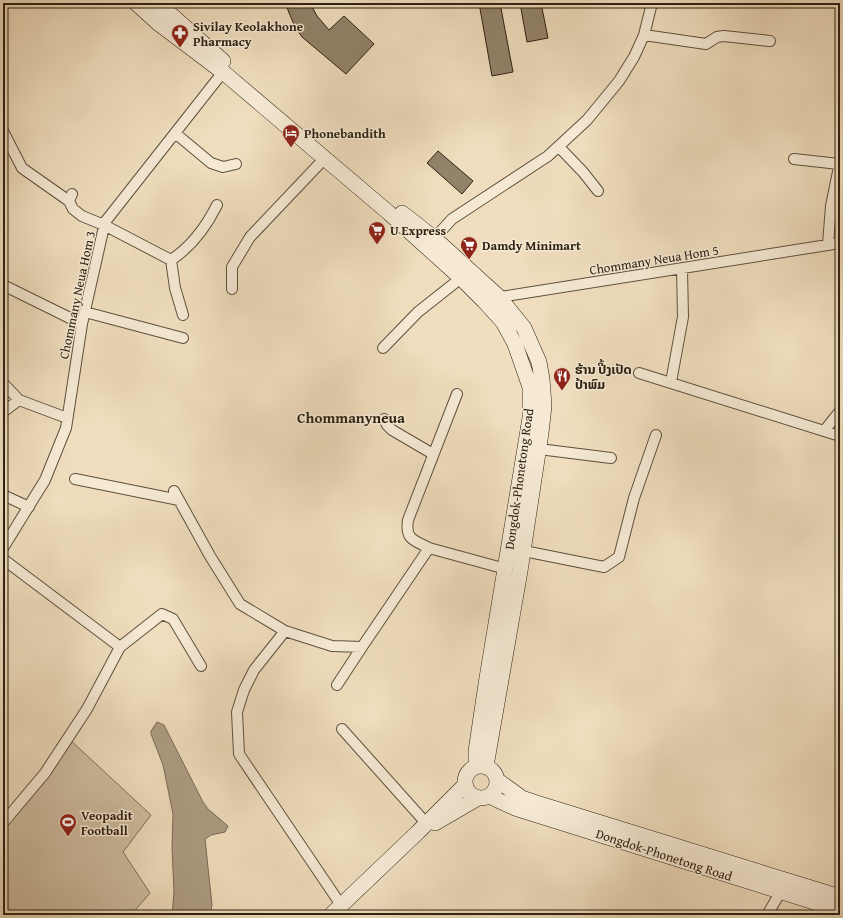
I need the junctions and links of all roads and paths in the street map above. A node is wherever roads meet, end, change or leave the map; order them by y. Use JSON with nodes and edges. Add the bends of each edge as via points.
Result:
{"nodes":[{"id":1,"x":136,"y":3,"type":"edge"},
{"id":2,"x":158,"y":3,"type":"edge"},
{"id":3,"x":652,"y":3,"type":"edge"},
{"id":4,"x":644,"y":35,"type":"junction"},
{"id":5,"x":770,"y":41,"type":"dead end"},
{"id":6,"x":223,"y":72,"type":"junction"},
{"id":7,"x":3,"y":131,"type":"edge"},
{"id":8,"x":175,"y":133,"type":"junction"},
{"id":9,"x":559,"y":147,"type":"junction"},
{"id":10,"x":324,"y":159,"type":"junction"},
{"id":11,"x":794,"y":159,"type":"dead end"},
{"id":12,"x":840,"y":163,"type":"edge"},
{"id":13,"x":236,"y":164,"type":"dead end"},
{"id":14,"x":598,"y":191,"type":"dead end"},
{"id":15,"x":217,"y":205,"type":"dead end"},
{"id":16,"x":104,"y":225,"type":"junction"},
{"id":17,"x":430,"y":243,"type":"junction"},
{"id":18,"x":840,"y":243,"type":"edge"},
{"id":19,"x":828,"y":244,"type":"junction"},
{"id":20,"x":172,"y":260,"type":"junction"},
{"id":21,"x":682,"y":269,"type":"junction"},
{"id":22,"x":461,"y":278,"type":"junction"},
{"id":23,"x":3,"y":285,"type":"edge"},
{"id":24,"x":232,"y":289,"type":"dead end"},
{"id":25,"x":499,"y":297,"type":"junction"},
{"id":26,"x":484,"y":301,"type":"junction"},
{"id":27,"x":85,"y":312,"type":"junction"},
{"id":28,"x":183,"y":315,"type":"dead end"},
{"id":29,"x":82,"y":324,"type":"junction"},
{"id":30,"x":183,"y":338,"type":"dead end"},
{"id":31,"x":383,"y":348,"type":"dead end"},
{"id":32,"x":639,"y":373,"type":"dead end"},
{"id":33,"x":671,"y":382,"type":"junction"},
{"id":34,"x":3,"y":383,"type":"edge"},
{"id":35,"x":457,"y":394,"type":"dead end"},
{"id":36,"x":19,"y":400,"type":"junction"},
{"id":37,"x":840,"y":410,"type":"edge"},
{"id":38,"x":3,"y":412,"type":"edge"},
{"id":39,"x":67,"y":418,"type":"junction"},
{"id":40,"x":384,"y":419,"type":"dead end"},
{"id":41,"x":824,"y":431,"type":"junction"},
{"id":42,"x":656,"y":435,"type":"dead end"},
{"id":43,"x":840,"y":436,"type":"edge"},
{"id":44,"x":539,"y":450,"type":"junction"},
{"id":45,"x":433,"y":454,"type":"junction"},
{"id":46,"x":611,"y":458,"type":"dead end"},
{"id":47,"x":75,"y":479,"type":"dead end"},
{"id":48,"x":174,"y":491,"type":"dead end"},
{"id":49,"x":3,"y":495,"type":"edge"},
{"id":50,"x":180,"y":500,"type":"junction"},
{"id":51,"x":29,"y":507,"type":"junction"},
{"id":52,"x":3,"y":548,"type":"edge"},
{"id":53,"x":429,"y":548,"type":"junction"},
{"id":54,"x":516,"y":550,"type":"junction"},
{"id":55,"x":3,"y":559,"type":"edge"},
{"id":56,"x":506,"y":569,"type":"junction"},
{"id":57,"x":285,"y":631,"type":"junction"},
{"id":58,"x":120,"y":647,"type":"junction"},
{"id":59,"x":362,"y":647,"type":"junction"},
{"id":60,"x":201,"y":666,"type":"dead end"},
{"id":61,"x":337,"y":685,"type":"dead end"},
{"id":62,"x":342,"y":730,"type":"dead end"},
{"id":63,"x":481,"y":766,"type":"junction"},
{"id":64,"x":497,"y":780,"type":"junction"},
{"id":65,"x":465,"y":784,"type":"junction"},
{"id":66,"x":483,"y":797,"type":"junction"},
{"id":67,"x":3,"y":823,"type":"edge"},
{"id":68,"x":422,"y":828,"type":"junction"},
{"id":69,"x":783,"y":886,"type":"junction"},
{"id":70,"x":840,"y":897,"type":"edge"},
{"id":71,"x":336,"y":910,"type":"edge"},
{"id":72,"x":840,"y":910,"type":"edge"},
{"id":73,"x":766,"y":915,"type":"edge"}],
"edges":[{"from":1,"to":6,"type":"main road","name":"Dongdok-Phonetong Road"},
{"from":2,"to":17,"type":"main road","name":"Dongdok-Phonetong Road","via":[[394,207]]},
{"from":3,"to":4,"type":"street"},
{"from":4,"to":5,"type":"street","via":[[706,44],[724,36]]},
{"from":4,"to":9,"type":"street","via":[[619,81],[587,120]]},
{"from":6,"to":8,"type":"street","name":"Chommany Neua Hom 3"},
{"from":6,"to":10,"type":"main road","name":"Dongdok-Phonetong Road"},
{"from":7,"to":16,"type":"street","via":[[22,168],[70,198],[73,209],[82,216]]},
{"from":8,"to":13,"type":"street","via":[[211,163],[223,167]]},
{"from":8,"to":16,"type":"street","name":"Chommany Neua Hom 3"},
{"from":9,"to":14,"type":"street"},
{"from":9,"to":17,"type":"street","via":[[452,219]]},
{"from":10,"to":17,"type":"main road","name":"Dongdok-Phonetong Road"},
{"from":10,"to":24,"type":"street","via":[[250,237],[232,267]]},
{"from":11,"to":12,"type":"street"},
{"from":12,"to":19,"type":"street","via":[[831,206]]},
{"from":15,"to":20,"type":"street","via":[[199,234],[184,252]]},
{"from":16,"to":20,"type":"street"},
{"from":16,"to":27,"type":"street","name":"Chommany Neua Hom 3"},
{"from":17,"to":22,"type":"main road","name":"Dongdok-Phonetong Road"},
{"from":17,"to":25,"type":"main road","name":"Dongdok-Phonetong Road"},
{"from":18,"to":19,"type":"street","name":"Chommany Neua Hom 5"},
{"from":19,"to":21,"type":"street","name":"Chommany Neua Hom 5"},
{"from":20,"to":28,"type":"street","via":[[175,288]]},
{"from":21,"to":25,"type":"street","name":"Chommany Neua Hom 5"},
{"from":21,"to":33,"type":"street","via":[[683,317]]},
{"from":22,"to":26,"type":"main road","name":"Dongdok-Phonetong Road"},
{"from":22,"to":31,"type":"street","via":[[418,312]]},
{"from":23,"to":29,"type":"street"},
{"from":25,"to":26,"type":"street","name":"Chommany Neua Hom 5"},
{"from":25,"to":44,"type":"main road","name":"Dongdok-Phonetong Road","via":[[524,328],[539,362],[544,406]]},
{"from":26,"to":54,"type":"main road","name":"Dongdok-Phonetong Road","via":[[502,322],[515,344],[530,387],[530,418]]},
{"from":27,"to":29,"type":"street","name":"Chommany Neua Hom 3"},
{"from":27,"to":30,"type":"street"},
{"from":29,"to":39,"type":"street","name":"Chommany Neua Hom 3"},
{"from":32,"to":33,"type":"street"},
{"from":33,"to":41,"type":"street"},
{"from":34,"to":36,"type":"street"},
{"from":35,"to":45,"type":"street"},
{"from":36,"to":38,"type":"street"},
{"from":36,"to":39,"type":"street"},
{"from":37,"to":41,"type":"street"},
{"from":39,"to":51,"type":"street","name":"Chommany Neua Hom 3","via":[[66,428],[45,480]]},
{"from":40,"to":45,"type":"street","via":[[392,430]]},
{"from":41,"to":43,"type":"street"},
{"from":42,"to":54,"type":"street","via":[[634,498],[619,557],[604,567]]},
{"from":44,"to":46,"type":"street"},
{"from":44,"to":54,"type":"main road","name":"Dongdok-Phonetong Road"},
{"from":45,"to":53,"type":"street","via":[[406,530],[414,540]]},
{"from":47,"to":50,"type":"street"},
{"from":48,"to":50,"type":"street"},
{"from":49,"to":51,"type":"street"},
{"from":50,"to":57,"type":"street","via":[[240,604]]},
{"from":51,"to":52,"type":"street","name":"Chommany Neua Hom 3"},
{"from":53,"to":56,"type":"street"},
{"from":53,"to":59,"type":"street"},
{"from":54,"to":56,"type":"main road","name":"Dongdok-Phonetong Road"},
{"from":54,"to":63,"type":"main road","name":"Dongdok-Phonetong Road"},
{"from":55,"to":58,"type":"street"},
{"from":56,"to":63,"type":"main road","name":"Dongdok-Phonetong Road","via":[[476,751]]},
{"from":57,"to":59,"type":"street","via":[[332,646]]},
{"from":57,"to":71,"type":"street","via":[[254,670],[244,690],[237,712],[239,754]]},
{"from":58,"to":60,"type":"street","via":[[162,614],[173,619]]},
{"from":58,"to":67,"type":"street","via":[[87,709],[45,773]]},
{"from":59,"to":61,"type":"street"},
{"from":62,"to":68,"type":"street"},
{"from":63,"to":64,"type":"main road","name":"Dongdok-Phonetong Road","via":[[495,774]]},
{"from":63,"to":65,"type":"main road","name":"Dongdok-Phonetong Road","via":[[469,771]]},
{"from":64,"to":66,"type":"main road","via":[[496,786]]},
{"from":64,"to":69,"type":"main road","name":"Dongdok-Phonetong Road","via":[[522,798]]},
{"from":65,"to":66,"type":"main road","name":"Dongdok-Phonetong Road","via":[[468,792]]},
{"from":65,"to":68,"type":"main road"},
{"from":66,"to":68,"type":"main road"},
{"from":66,"to":69,"type":"main road","name":"Dongdok-Phonetong Road"},
{"from":68,"to":71,"type":"main road"},
{"from":69,"to":70,"type":"main road","name":"Dongdok-Phonetong Road"},
{"from":69,"to":72,"type":"main road","name":"Dongdok-Phonetong Road"},
{"from":69,"to":73,"type":"street"}]}
